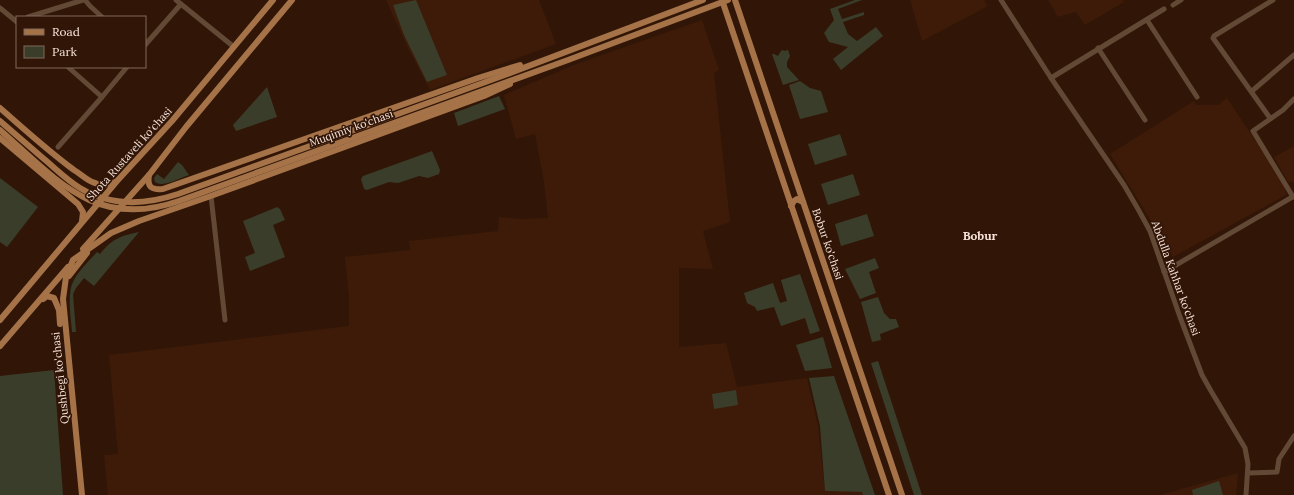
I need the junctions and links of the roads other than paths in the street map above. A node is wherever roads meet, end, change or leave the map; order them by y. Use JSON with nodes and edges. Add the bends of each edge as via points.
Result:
{"nodes":[{"id":1,"x":84,"y":0,"type":"edge"},
{"id":2,"x":273,"y":0,"type":"edge"},
{"id":3,"x":292,"y":0,"type":"edge"},
{"id":4,"x":703,"y":0,"type":"edge"},
{"id":5,"x":735,"y":0,"type":"edge"},
{"id":6,"x":1001,"y":0,"type":"edge"},
{"id":7,"x":1181,"y":0,"type":"edge"},
{"id":8,"x":1273,"y":0,"type":"edge"},
{"id":9,"x":724,"y":1,"type":"edge"},
{"id":10,"x":178,"y":2,"type":"edge"},
{"id":11,"x":1173,"y":5,"type":"dead end"},
{"id":12,"x":0,"y":8,"type":"edge"},
{"id":13,"x":1164,"y":10,"type":"dead end"},
{"id":14,"x":31,"y":16,"type":"edge"},
{"id":15,"x":101,"y":16,"type":"edge"},
{"id":16,"x":16,"y":20,"type":"edge"},
{"id":17,"x":1147,"y":20,"type":"junction"},
{"id":18,"x":645,"y":22,"type":"junction"},
{"id":19,"x":647,"y":30,"type":"junction"},
{"id":20,"x":146,"y":44,"type":"edge"},
{"id":21,"x":234,"y":47,"type":"junction"},
{"id":22,"x":1098,"y":48,"type":"junction"},
{"id":23,"x":563,"y":53,"type":"junction"},
{"id":24,"x":1294,"y":54,"type":"edge"},
{"id":25,"x":568,"y":60,"type":"junction"},
{"id":26,"x":69,"y":68,"type":"edge"},
{"id":27,"x":126,"y":68,"type":"edge"},
{"id":28,"x":1051,"y":78,"type":"junction"},
{"id":29,"x":1252,"y":91,"type":"junction"},
{"id":30,"x":102,"y":97,"type":"junction"},
{"id":31,"x":1197,"y":97,"type":"dead end"},
{"id":32,"x":1294,"y":99,"type":"edge"},
{"id":33,"x":0,"y":108,"type":"edge"},
{"id":34,"x":1270,"y":118,"type":"junction"},
{"id":35,"x":1145,"y":120,"type":"dead end"},
{"id":36,"x":0,"y":121,"type":"edge"},
{"id":37,"x":0,"y":130,"type":"edge"},
{"id":38,"x":0,"y":138,"type":"edge"},
{"id":39,"x":328,"y":143,"type":"junction"},
{"id":40,"x":58,"y":147,"type":"dead end"},
{"id":41,"x":68,"y":165,"type":"junction"},
{"id":42,"x":149,"y":175,"type":"junction"},
{"id":43,"x":117,"y":181,"type":"junction"},
{"id":44,"x":186,"y":181,"type":"junction"},
{"id":45,"x":53,"y":183,"type":"junction"},
{"id":46,"x":211,"y":196,"type":"junction"},
{"id":47,"x":1293,"y":197,"type":"edge"},
{"id":48,"x":803,"y":202,"type":"junction"},
{"id":49,"x":194,"y":203,"type":"junction"},
{"id":50,"x":792,"y":206,"type":"junction"},
{"id":51,"x":81,"y":224,"type":"junction"},
{"id":52,"x":95,"y":243,"type":"junction"},
{"id":53,"x":73,"y":260,"type":"junction"},
{"id":54,"x":1164,"y":272,"type":"junction"},
{"id":55,"x":63,"y":290,"type":"junction"},
{"id":56,"x":0,"y":320,"type":"edge"},
{"id":57,"x":22,"y":320,"type":"junction"},
{"id":58,"x":225,"y":320,"type":"dead end"},
{"id":59,"x":0,"y":346,"type":"edge"},
{"id":60,"x":1294,"y":436,"type":"edge"},
{"id":61,"x":1248,"y":472,"type":"junction"},
{"id":62,"x":79,"y":495,"type":"edge"},
{"id":63,"x":82,"y":495,"type":"edge"},
{"id":64,"x":889,"y":495,"type":"edge"},
{"id":65,"x":902,"y":495,"type":"edge"},
{"id":66,"x":1246,"y":495,"type":"edge"}],
"edges":[{"from":1,"to":14,"type":"street"},
{"from":1,"to":15,"type":"street"},
{"from":2,"to":21,"type":"main road","name":"Shota Rustaveli ko'chasi"},
{"from":3,"to":42,"type":"main road"},
{"from":4,"to":18,"type":"main road","name":"Muqimiy ko'chasi"},
{"from":5,"to":48,"type":"main road","name":"Bobur ko'chasi"},
{"from":6,"to":28,"type":"street","name":"Abdulla Kahhar ko'chasi"},
{"from":7,"to":11,"type":"street"},
{"from":8,"to":29,"type":"street","via":[[1213,38]]},
{"from":9,"to":19,"type":"main road","name":"Muqimiy ko'chasi"},
{"from":9,"to":50,"type":"main road","name":"Bobur ko'chasi"},
{"from":10,"to":20,"type":"street"},
{"from":10,"to":21,"type":"street"},
{"from":12,"to":16,"type":"street"},
{"from":13,"to":17,"type":"street"},
{"from":17,"to":22,"type":"street"},
{"from":17,"to":31,"type":"street"},
{"from":18,"to":19,"type":"main road"},
{"from":18,"to":23,"type":"main road","name":"Muqimiy ko'chasi"},
{"from":19,"to":25,"type":"main road","name":"Muqimiy ko'chasi"},
{"from":21,"to":43,"type":"main road","name":"Shota Rustaveli ko'chasi"},
{"from":22,"to":28,"type":"street"},
{"from":22,"to":35,"type":"street"},
{"from":23,"to":39,"type":"main road","name":"Muqimiy ko'chasi"},
{"from":23,"to":44,"type":"main road","via":[[478,78]]},
{"from":24,"to":29,"type":"street"},
{"from":25,"to":39,"type":"main road","name":"Muqimiy ko'chasi"},
{"from":25,"to":46,"type":"main road","via":[[484,96]]},
{"from":26,"to":30,"type":"street"},
{"from":27,"to":30,"type":"street"},
{"from":28,"to":54,"type":"street","name":"Abdulla Kahhar ko'chasi","via":[[1138,209],[1150,231]]},
{"from":29,"to":34,"type":"street"},
{"from":30,"to":40,"type":"street"},
{"from":32,"to":34,"type":"street"},
{"from":33,"to":41,"type":"main road"},
{"from":34,"to":47,"type":"street","via":[[1253,131]]},
{"from":36,"to":39,"type":"main road","name":"Muqimiy ko'chasi","via":[[82,189],[105,198],[132,202],[158,200],[178,194]]},
{"from":37,"to":39,"type":"main road","name":"Muqimiy ko'chasi","via":[[73,192],[97,204],[124,209],[167,205]]},
{"from":38,"to":45,"type":"main road"},
{"from":41,"to":43,"type":"main road","via":[[96,184],[106,185]]},
{"from":41,"to":45,"type":"main road","via":[[65,178]]},
{"from":42,"to":44,"type":"main road","via":[[148,184],[155,190]]},
{"from":42,"to":53,"type":"main road"},
{"from":43,"to":51,"type":"main road","name":"Shota Rustaveli ko'chasi"},
{"from":44,"to":49,"type":"main road","via":[[183,194],[187,200]]},
{"from":45,"to":51,"type":"main road","via":[[82,209]]},
{"from":46,"to":49,"type":"main road"},
{"from":46,"to":58,"type":"street"},
{"from":47,"to":54,"type":"street"},
{"from":48,"to":50,"type":"main road","via":[[795,200]]},
{"from":48,"to":65,"type":"main road","name":"Bobur ko'chasi"},
{"from":49,"to":52,"type":"main road","via":[[125,226]]},
{"from":50,"to":64,"type":"main road","name":"Bobur ko'chasi"},
{"from":51,"to":56,"type":"main road","name":"Shota Rustaveli ko'chasi"},
{"from":52,"to":53,"type":"main road"},
{"from":52,"to":55,"type":"main road","via":[[70,275]]},
{"from":53,"to":55,"type":"main road","name":"Qushbegi ko'chasi"},
{"from":53,"to":57,"type":"main road"},
{"from":54,"to":61,"type":"street","name":"Abdulla Kahhar ko'chasi","via":[[1202,375],[1245,448]]},
{"from":55,"to":63,"type":"main road","name":"Qushbegi ko'chasi"},
{"from":57,"to":59,"type":"main road"},
{"from":57,"to":62,"type":"main road","name":"Qushbegi ko'chasi","via":[[45,296],[54,298],[59,310]]},
{"from":60,"to":61,"type":"street","via":[[1279,459],[1278,472]]},
{"from":61,"to":66,"type":"street","name":"Abdulla Kahhar ko'chasi"}]}
